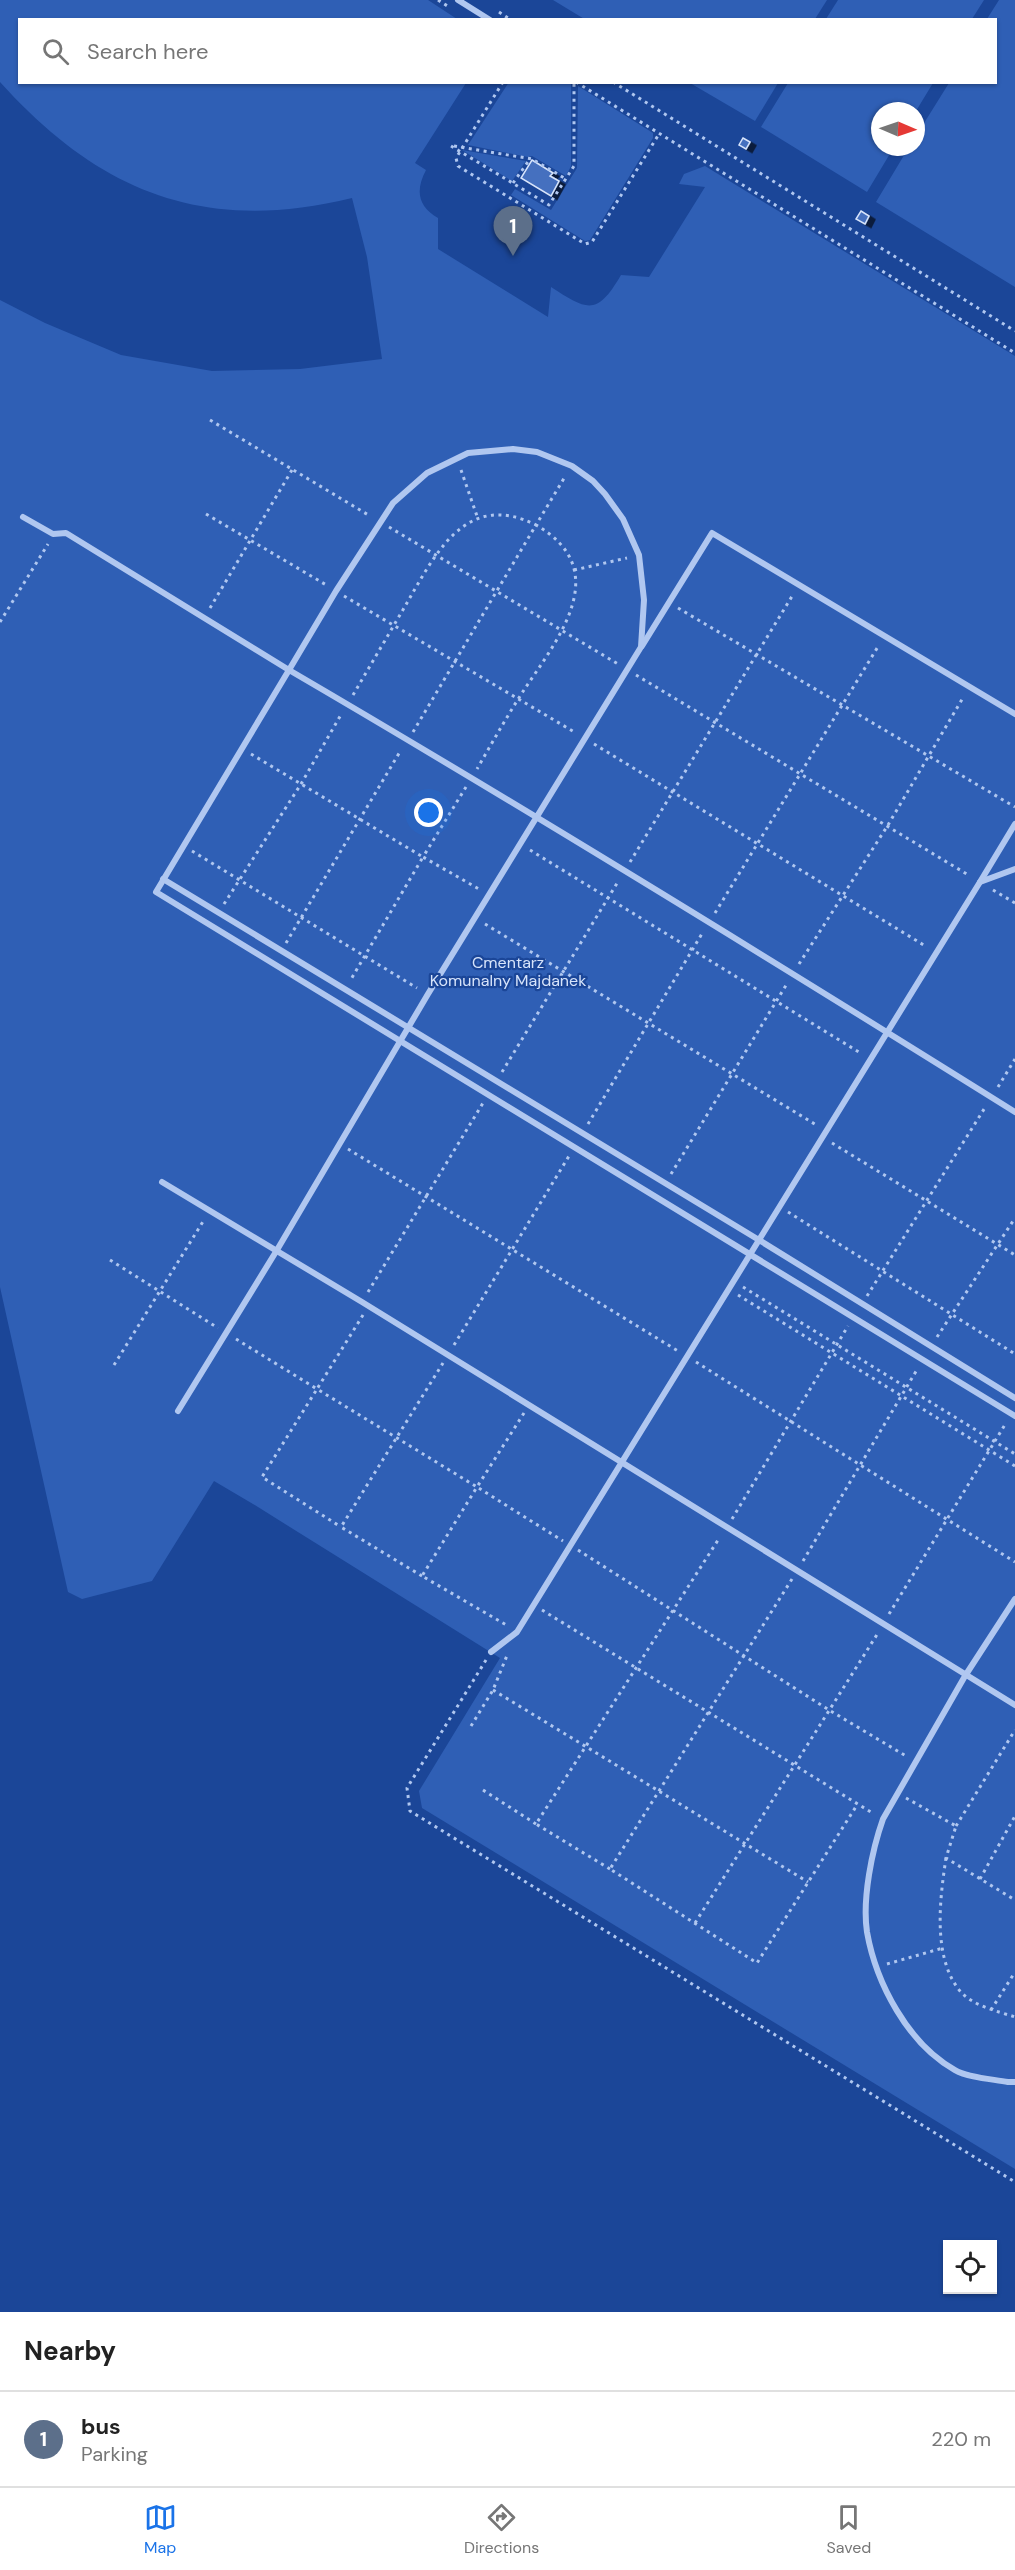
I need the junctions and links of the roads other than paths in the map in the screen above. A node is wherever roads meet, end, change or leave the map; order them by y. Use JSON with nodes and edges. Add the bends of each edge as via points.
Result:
{"nodes":[{"id":1,"x":458,"y":0,"type":"edge"},
{"id":2,"x":487,"y":18,"type":"edge"},
{"id":3,"x":23,"y":517,"type":"dead end"},
{"id":4,"x":641,"y":647,"type":"junction"},
{"id":5,"x":289,"y":670,"type":"junction"},
{"id":6,"x":1015,"y":714,"type":"edge"},
{"id":7,"x":537,"y":819,"type":"junction"},
{"id":8,"x":1015,"y":824,"type":"edge"},
{"id":9,"x":1015,"y":869,"type":"edge"},
{"id":10,"x":163,"y":879,"type":"junction"},
{"id":11,"x":980,"y":882,"type":"junction"},
{"id":12,"x":408,"y":1028,"type":"junction"},
{"id":13,"x":887,"y":1033,"type":"junction"},
{"id":14,"x":401,"y":1040,"type":"junction"},
{"id":15,"x":1015,"y":1112,"type":"edge"},
{"id":16,"x":162,"y":1182,"type":"dead end"},
{"id":17,"x":759,"y":1240,"type":"junction"},
{"id":18,"x":277,"y":1250,"type":"junction"},
{"id":19,"x":751,"y":1254,"type":"junction"},
{"id":20,"x":1015,"y":1398,"type":"edge"},
{"id":21,"x":178,"y":1411,"type":"dead end"},
{"id":22,"x":1013,"y":1415,"type":"edge"},
{"id":23,"x":622,"y":1462,"type":"junction"},
{"id":24,"x":1015,"y":1599,"type":"edge"},
{"id":25,"x":491,"y":1652,"type":"road end"},
{"id":26,"x":965,"y":1676,"type":"junction"},
{"id":27,"x":1015,"y":1705,"type":"edge"},
{"id":28,"x":1015,"y":2082,"type":"edge"}],
"edges":[{"from":1,"to":2,"type":"street"},
{"from":3,"to":5,"type":"street","via":[[53,534],[66,533]]},
{"from":4,"to":5,"type":"street","via":[[644,600],[639,555],[623,519],[605,494],[572,466],[537,453],[482,450],[457,457],[422,477],[393,503]]},
{"from":4,"to":6,"type":"street","via":[[711,533]]},
{"from":4,"to":7,"type":"street"},
{"from":5,"to":7,"type":"street"},
{"from":5,"to":10,"type":"street"},
{"from":7,"to":12,"type":"street"},
{"from":7,"to":13,"type":"street"},
{"from":8,"to":11,"type":"street"},
{"from":9,"to":11,"type":"street"},
{"from":10,"to":12,"type":"street"},
{"from":10,"to":14,"type":"street","via":[[156,892]]},
{"from":11,"to":13,"type":"street"},
{"from":12,"to":14,"type":"street"},
{"from":12,"to":17,"type":"street"},
{"from":13,"to":15,"type":"street"},
{"from":13,"to":17,"type":"street"},
{"from":14,"to":18,"type":"street"},
{"from":14,"to":19,"type":"street"},
{"from":16,"to":18,"type":"street"},
{"from":17,"to":19,"type":"street"},
{"from":17,"to":20,"type":"street"},
{"from":18,"to":21,"type":"street"},
{"from":18,"to":23,"type":"street"},
{"from":19,"to":22,"type":"street"},
{"from":19,"to":23,"type":"street"},
{"from":23,"to":25,"type":"street","via":[[517,1632]]},
{"from":23,"to":26,"type":"street"},
{"from":24,"to":26,"type":"street"},
{"from":26,"to":27,"type":"street"},
{"from":26,"to":28,"type":"street","via":[[883,1819],[868,1883],[867,1931],[886,1992],[918,2042],[956,2071]]}]}
